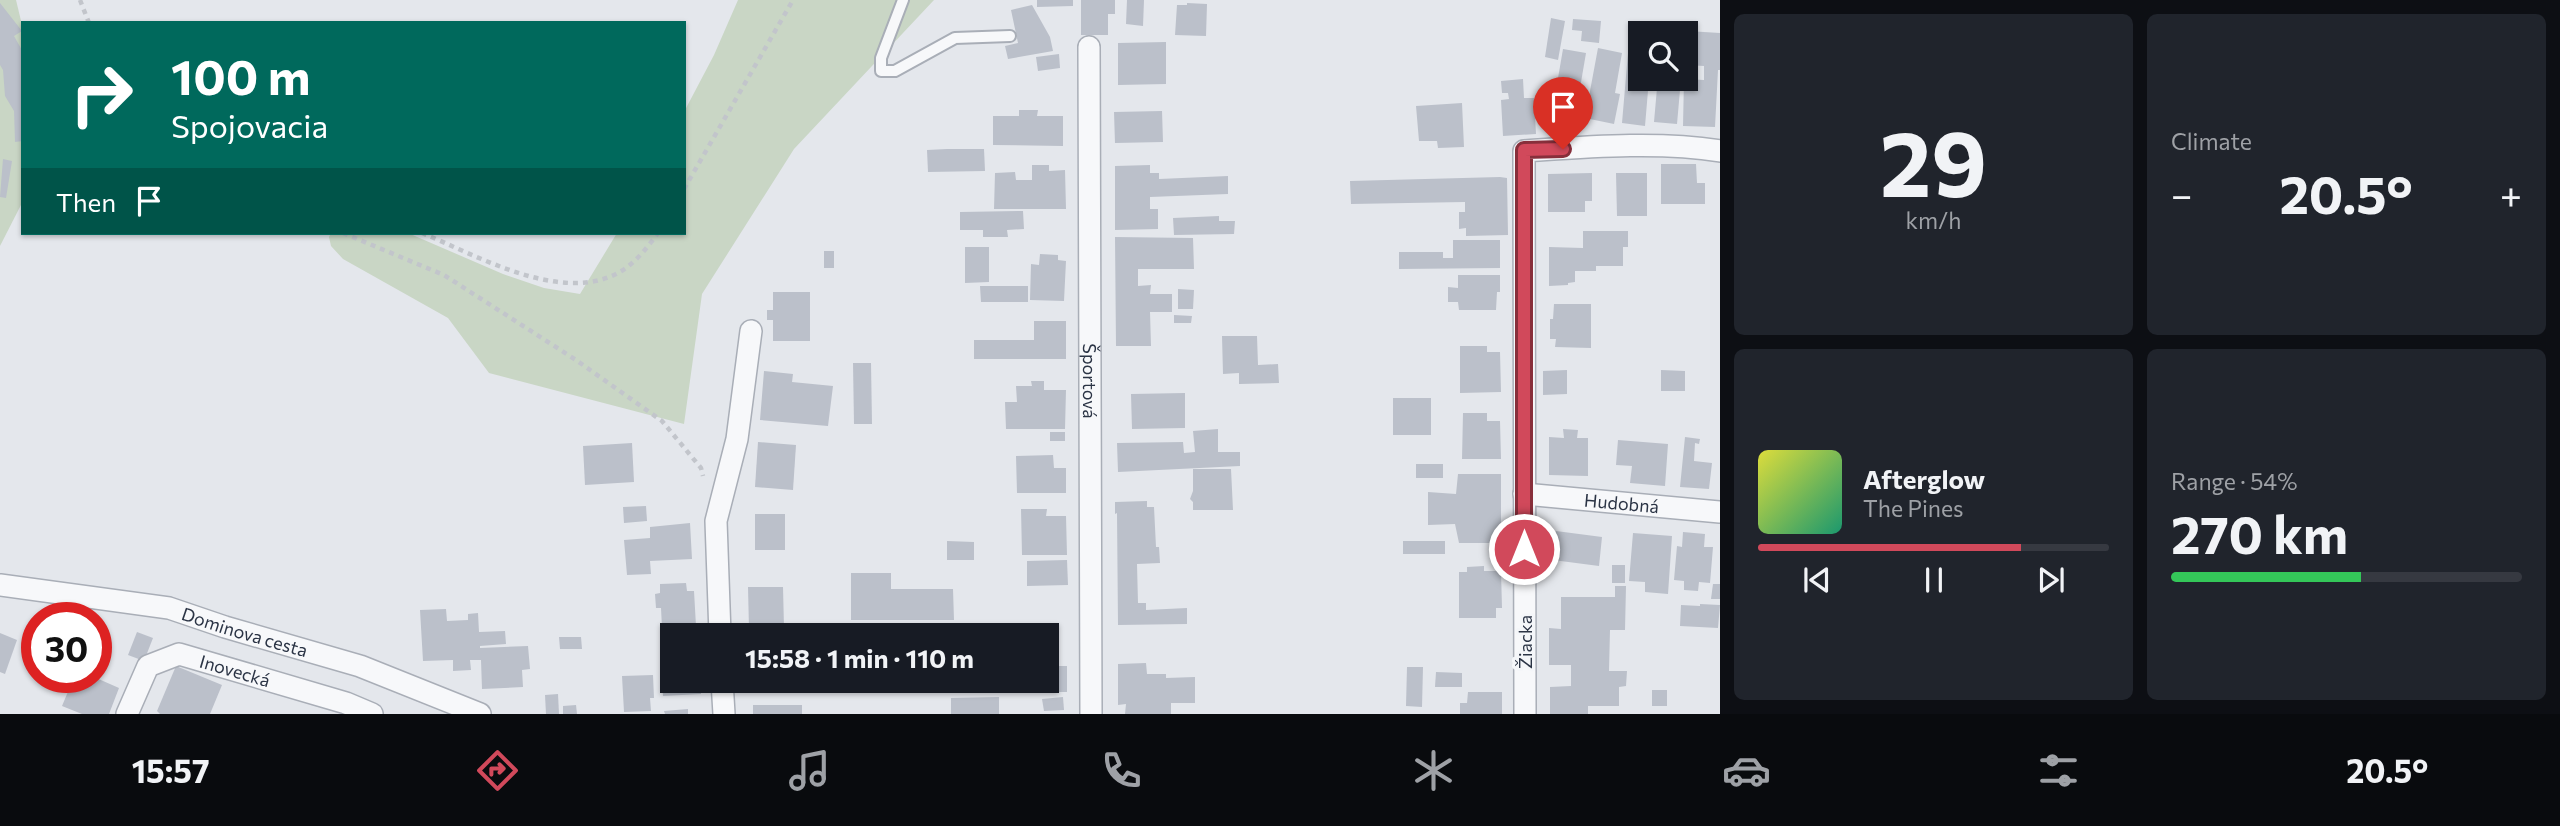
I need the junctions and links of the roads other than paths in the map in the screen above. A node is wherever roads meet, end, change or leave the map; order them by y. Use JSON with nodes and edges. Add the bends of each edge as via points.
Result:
{"nodes":[{"id":1,"x":902,"y":0,"type":"edge"},
{"id":2,"x":1010,"y":36,"type":"dead end"},
{"id":3,"x":1089,"y":47,"type":"dead end"},
{"id":4,"x":1720,"y":151,"type":"edge"},
{"id":5,"x":751,"y":331,"type":"dead end"},
{"id":6,"x":1524,"y":494,"type":"junction"},
{"id":7,"x":1720,"y":512,"type":"edge"},
{"id":8,"x":0,"y":585,"type":"edge"},
{"id":9,"x":720,"y":623,"type":"edge"},
{"id":10,"x":723,"y":693,"type":"edge"},
{"id":11,"x":127,"y":714,"type":"edge"},
{"id":12,"x":372,"y":714,"type":"edge"},
{"id":13,"x":480,"y":714,"type":"edge"},
{"id":14,"x":724,"y":714,"type":"edge"},
{"id":15,"x":1091,"y":714,"type":"edge"},
{"id":16,"x":1525,"y":714,"type":"edge"}],
"edges":[{"from":1,"to":2,"type":"lane","via":[[881,58],[881,71],[895,71],[955,38]]},
{"from":3,"to":15,"type":"street","name":"Športová"},
{"from":4,"to":6,"type":"street","name":"Žiacka","via":[[1697,147],[1524,150]]},
{"from":5,"to":9,"type":"street","via":[[737,439],[716,521]]},
{"from":6,"to":7,"type":"street","name":"Hudobná"},
{"from":6,"to":16,"type":"street","name":"Žiacka"},
{"from":8,"to":13,"type":"street","name":"Dominova cesta","via":[[169,608],[360,666]]},
{"from":10,"to":14,"type":"street"},
{"from":11,"to":12,"type":"street","name":"Inovecká","via":[[148,666],[180,654]]}]}
